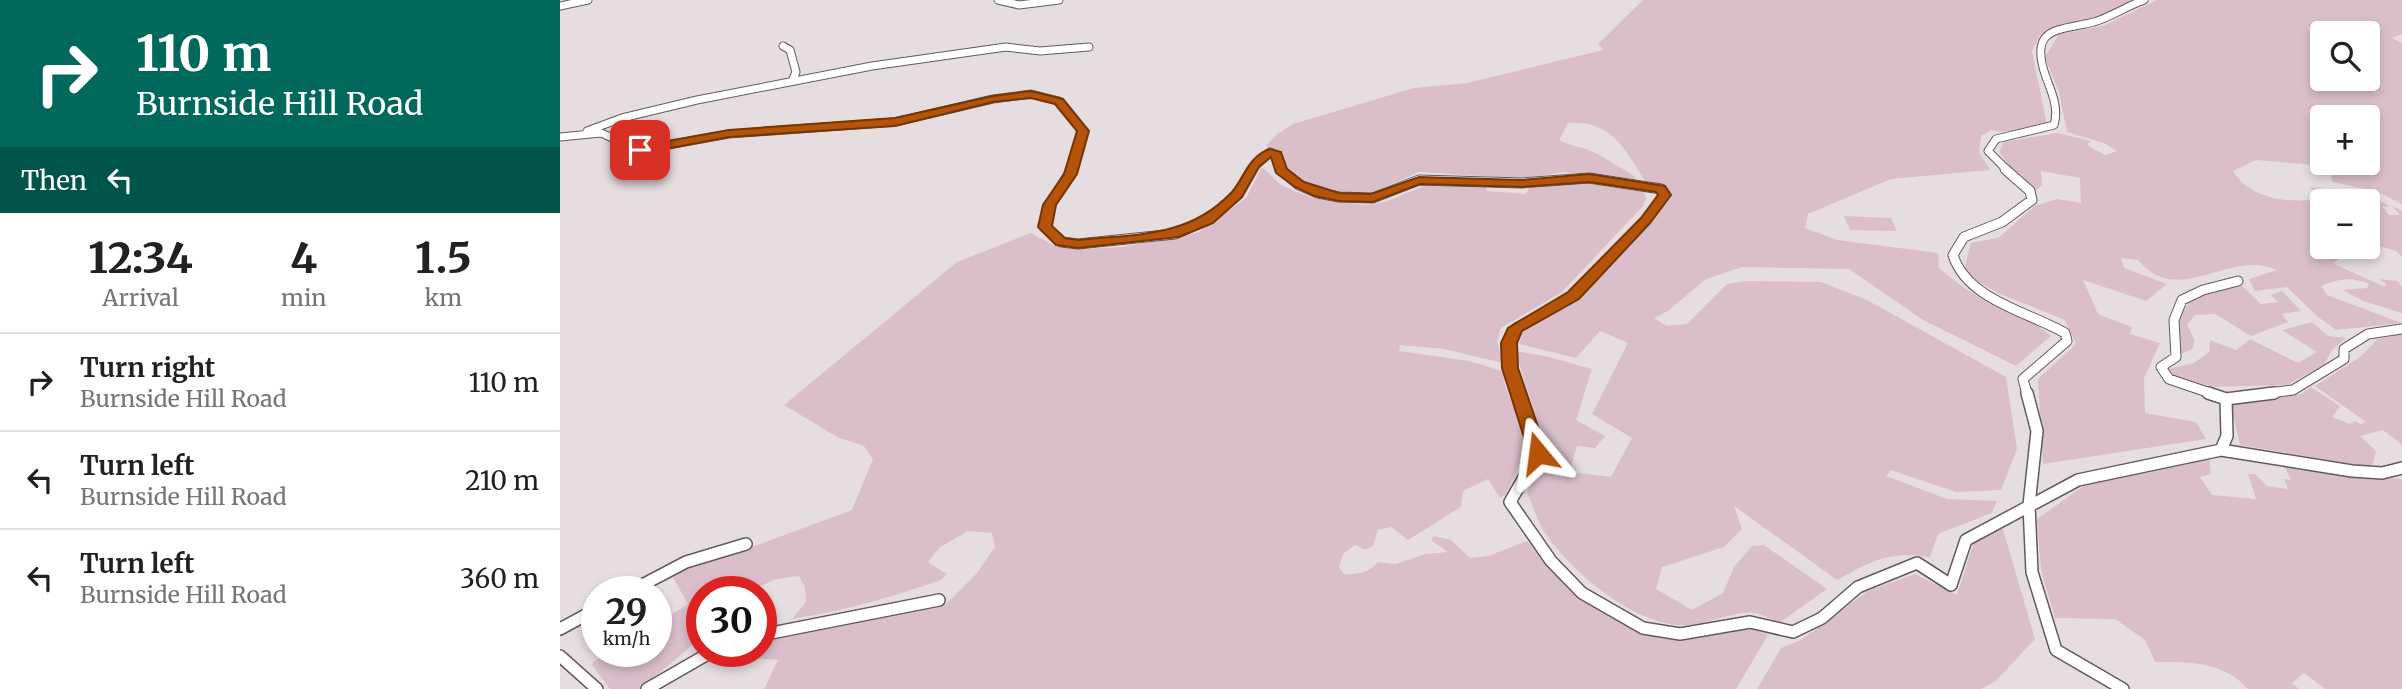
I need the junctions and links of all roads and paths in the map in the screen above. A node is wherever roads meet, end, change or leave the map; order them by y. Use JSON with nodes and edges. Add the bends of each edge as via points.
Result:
{"nodes":[{"id":1,"x":588,"y":0,"type":"edge"},
{"id":2,"x":998,"y":0,"type":"edge"},
{"id":3,"x":1059,"y":0,"type":"edge"},
{"id":4,"x":2144,"y":0,"type":"edge"},
{"id":5,"x":560,"y":6,"type":"edge"},
{"id":6,"x":783,"y":46,"type":"dead end"},
{"id":7,"x":1089,"y":47,"type":"dead end"},
{"id":8,"x":792,"y":81,"type":"junction"},
{"id":9,"x":584,"y":133,"type":"junction"},
{"id":10,"x":560,"y":137,"type":"edge"},
{"id":11,"x":640,"y":150,"type":"junction"},
{"id":12,"x":655,"y":174,"type":"dead end"},
{"id":13,"x":2238,"y":281,"type":"dead end"},
{"id":14,"x":2402,"y":329,"type":"edge"},
{"id":15,"x":2226,"y":399,"type":"junction"},
{"id":16,"x":2221,"y":450,"type":"junction"},
{"id":17,"x":2402,"y":468,"type":"edge"},
{"id":18,"x":2029,"y":505,"type":"junction"},
{"id":19,"x":746,"y":544,"type":"dead end"},
{"id":20,"x":659,"y":576,"type":"edge"},
{"id":21,"x":939,"y":600,"type":"dead end"},
{"id":22,"x":581,"y":617,"type":"edge"},
{"id":23,"x":560,"y":629,"type":"edge"},
{"id":24,"x":777,"y":632,"type":"edge"},
{"id":25,"x":560,"y":656,"type":"edge"},
{"id":26,"x":686,"y":667,"type":"edge"},
{"id":27,"x":597,"y":689,"type":"edge"},
{"id":28,"x":647,"y":689,"type":"edge"},
{"id":29,"x":2123,"y":689,"type":"edge"}],
"edges":[{"from":1,"to":5,"type":"street"},
{"from":2,"to":3,"type":"street","via":[[1019,5]]},
{"from":4,"to":18,"type":"street","via":[[2095,22],[2059,28],[2043,43],[2040,61],[2056,106],[2054,125],[2001,137],[1988,151],[2031,191],[2032,200],[1998,224],[1967,235],[1956,247],[1957,264],[1973,285],[1995,301],[2065,333],[2067,341],[2023,379],[2037,430]]},
{"from":6,"to":8,"type":"street","via":[[790,50],[796,72]]},
{"from":7,"to":8,"type":"street","via":[[1040,51],[1006,47]]},
{"from":8,"to":9,"type":"street","via":[[634,115]]},
{"from":9,"to":10,"type":"street"},
{"from":9,"to":11,"type":"street","via":[[601,133]]},
{"from":11,"to":12,"type":"street","via":[[633,158]]},
{"from":11,"to":18,"type":"street","via":[[729,134],[895,122],[1031,94],[1059,101],[1083,131],[1071,174],[1050,205],[1044,227],[1061,242],[1078,244],[1174,234],[1208,220],[1237,194],[1254,165],[1270,152],[1277,155],[1281,171],[1299,185],[1339,197],[1373,198],[1419,180],[1522,183],[1589,178],[1661,189],[1664,195],[1645,220],[1574,296],[1516,328],[1509,343],[1510,368],[1538,453],[1510,502],[1551,561],[1582,593],[1643,628],[1680,634],[1751,622],[1793,632],[1822,618],[1858,587],[1917,563],[1951,585],[1966,540]]},
{"from":13,"to":15,"type":"street","via":[[2187,294],[2174,309],[2176,356],[2161,367],[2169,379]]},
{"from":14,"to":15,"type":"street","via":[[2368,334],[2344,349],[2344,359],[2293,390]]},
{"from":15,"to":16,"type":"street","via":[[2227,436]]},
{"from":16,"to":17,"type":"street","via":[[2352,471],[2382,473]]},
{"from":16,"to":18,"type":"street","via":[[2078,480]]},
{"from":18,"to":29,"type":"street","via":[[2032,572],[2056,650]]},
{"from":19,"to":20,"type":"street","via":[[686,562]]},
{"from":21,"to":24,"type":"street"},
{"from":22,"to":23,"type":"street"},
{"from":25,"to":27,"type":"street"},
{"from":26,"to":28,"type":"street"}]}
